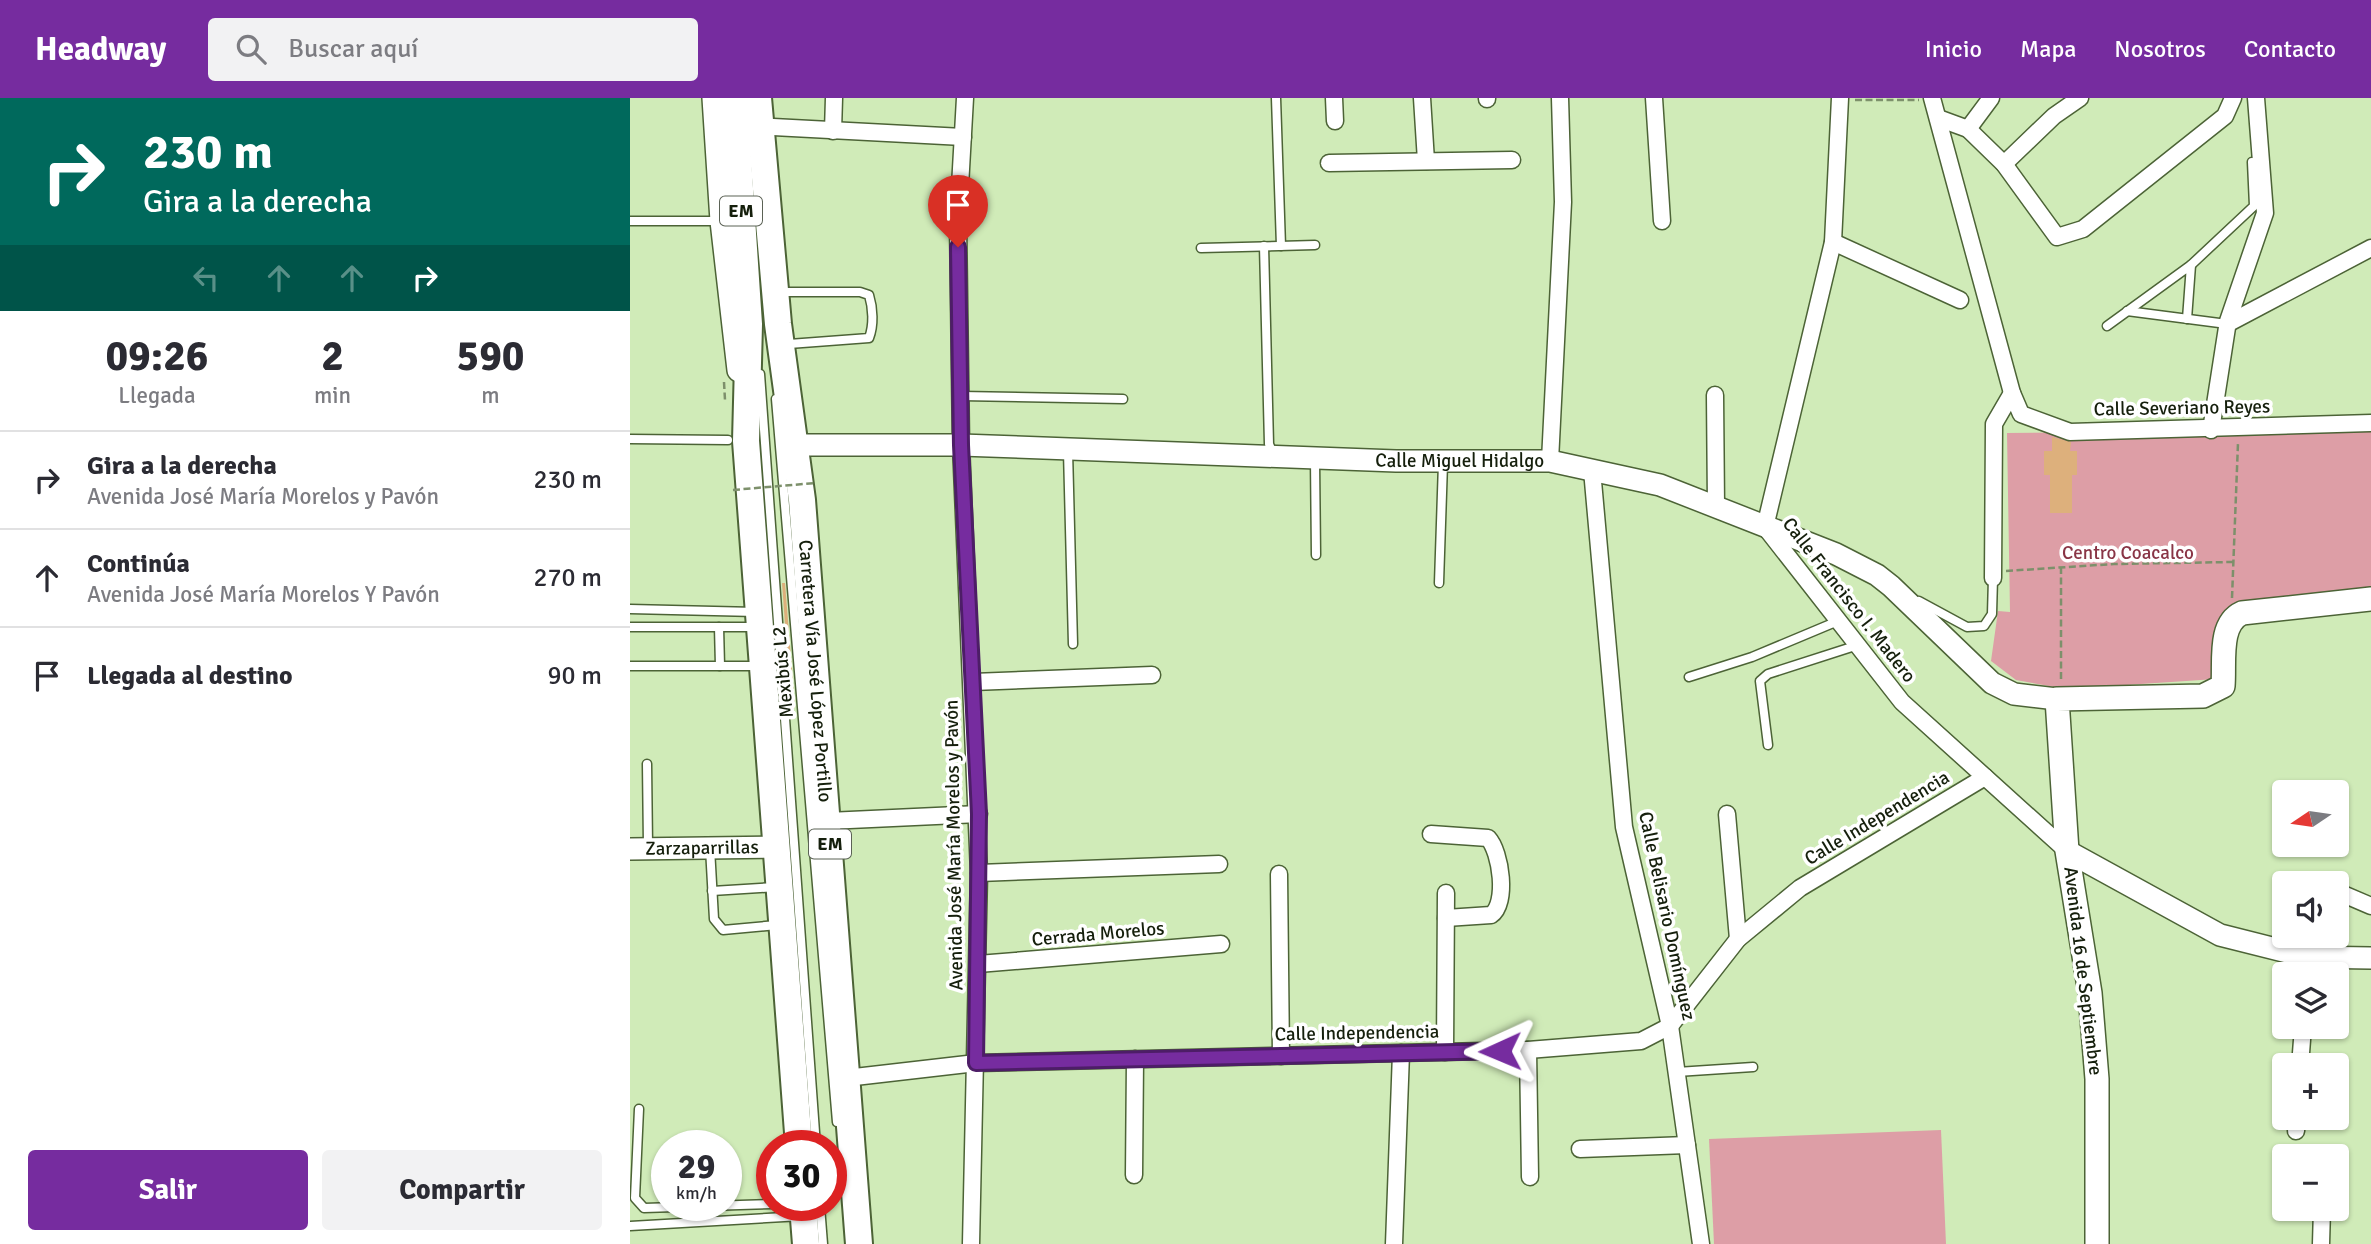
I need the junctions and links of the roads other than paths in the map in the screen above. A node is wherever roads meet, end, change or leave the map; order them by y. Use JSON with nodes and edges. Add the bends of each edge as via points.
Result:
{"nodes":[{"id":1,"x":714,"y":98,"type":"edge"},
{"id":2,"x":734,"y":98,"type":"edge"},
{"id":3,"x":743,"y":98,"type":"edge"},
{"id":4,"x":750,"y":98,"type":"edge"},
{"id":5,"x":758,"y":98,"type":"edge"},
{"id":6,"x":771,"y":98,"type":"edge"},
{"id":7,"x":834,"y":98,"type":"edge"},
{"id":8,"x":965,"y":98,"type":"edge"},
{"id":9,"x":1276,"y":98,"type":"edge"},
{"id":10,"x":1334,"y":98,"type":"edge"},
{"id":11,"x":1422,"y":98,"type":"edge"},
{"id":12,"x":1560,"y":98,"type":"edge"},
{"id":13,"x":1654,"y":98,"type":"edge"},
{"id":14,"x":1991,"y":98,"type":"edge"},
{"id":15,"x":2065,"y":98,"type":"edge"},
{"id":16,"x":2080,"y":98,"type":"edge"},
{"id":17,"x":2233,"y":98,"type":"edge"},
{"id":18,"x":2256,"y":98,"type":"edge"},
{"id":19,"x":1840,"y":99,"type":"edge"},
{"id":20,"x":1932,"y":99,"type":"edge"},
{"id":21,"x":2054,"y":116,"type":"junction"},
{"id":22,"x":1938,"y":118,"type":"junction"},
{"id":23,"x":1335,"y":121,"type":"dead end"},
{"id":24,"x":773,"y":127,"type":"junction"},
{"id":25,"x":1968,"y":129,"type":"junction"},
{"id":26,"x":833,"y":131,"type":"junction"},
{"id":27,"x":963,"y":138,"type":"junction"},
{"id":28,"x":1512,"y":160,"type":"dead end"},
{"id":29,"x":1426,"y":161,"type":"junction"},
{"id":30,"x":2252,"y":162,"type":"dead end"},
{"id":31,"x":1329,"y":163,"type":"dead end"},
{"id":32,"x":2004,"y":164,"type":"junction"},
{"id":33,"x":751,"y":199,"type":"dead end"},
{"id":34,"x":630,"y":220,"type":"edge"},
{"id":35,"x":722,"y":221,"type":"junction"},
{"id":36,"x":1662,"y":221,"type":"dead end"},
{"id":37,"x":1833,"y":242,"type":"junction"},
{"id":38,"x":1315,"y":245,"type":"dead end"},
{"id":39,"x":1264,"y":246,"type":"junction"},
{"id":40,"x":1281,"y":246,"type":"junction"},
{"id":41,"x":1201,"y":247,"type":"dead end"},
{"id":42,"x":2371,"y":248,"type":"edge"},
{"id":43,"x":755,"y":253,"type":"dead end"},
{"id":44,"x":2191,"y":265,"type":"junction"},
{"id":45,"x":786,"y":292,"type":"junction"},
{"id":46,"x":1961,"y":300,"type":"dead end"},
{"id":47,"x":2127,"y":311,"type":"junction"},
{"id":48,"x":2187,"y":319,"type":"junction"},
{"id":49,"x":2227,"y":324,"type":"junction"},
{"id":50,"x":2107,"y":326,"type":"dead end"},
{"id":51,"x":769,"y":328,"type":"junction"},
{"id":52,"x":773,"y":367,"type":"dead end"},
{"id":53,"x":2012,"y":393,"type":"junction"},
{"id":54,"x":775,"y":395,"type":"dead end"},
{"id":55,"x":1715,"y":395,"type":"dead end"},
{"id":56,"x":961,"y":396,"type":"junction"},
{"id":57,"x":1123,"y":399,"type":"dead end"},
{"id":58,"x":2371,"y":423,"type":"edge"},
{"id":59,"x":2211,"y":430,"type":"junction"},
{"id":60,"x":630,"y":439,"type":"edge"},
{"id":61,"x":737,"y":441,"type":"junction"},
{"id":62,"x":795,"y":445,"type":"junction"},
{"id":63,"x":961,"y":445,"type":"junction"},
{"id":64,"x":1068,"y":449,"type":"junction"},
{"id":65,"x":1274,"y":457,"type":"junction"},
{"id":66,"x":1315,"y":458,"type":"junction"},
{"id":67,"x":1443,"y":461,"type":"junction"},
{"id":68,"x":1550,"y":461,"type":"junction"},
{"id":69,"x":1592,"y":470,"type":"junction"},
{"id":70,"x":1716,"y":507,"type":"junction"},
{"id":71,"x":1765,"y":527,"type":"junction"},
{"id":72,"x":1316,"y":555,"type":"dead end"},
{"id":73,"x":1993,"y":575,"type":"joint"},
{"id":74,"x":1438,"y":583,"type":"dead end"},
{"id":75,"x":1891,"y":586,"type":"junction"},
{"id":76,"x":2371,"y":599,"type":"edge"},
{"id":77,"x":630,"y":609,"type":"edge"},
{"id":78,"x":758,"y":619,"type":"junction"},
{"id":79,"x":1838,"y":621,"type":"junction"},
{"id":80,"x":630,"y":626,"type":"edge"},
{"id":81,"x":719,"y":627,"type":"junction"},
{"id":82,"x":1073,"y":644,"type":"dead end"},
{"id":83,"x":1855,"y":646,"type":"junction"},
{"id":84,"x":630,"y":666,"type":"edge"},
{"id":85,"x":720,"y":666,"type":"junction"},
{"id":86,"x":763,"y":666,"type":"junction"},
{"id":87,"x":1152,"y":675,"type":"dead end"},
{"id":88,"x":1689,"y":677,"type":"dead end"},
{"id":89,"x":973,"y":682,"type":"junction"},
{"id":90,"x":2059,"y":699,"type":"junction"},
{"id":91,"x":1768,"y":745,"type":"dead end"},
{"id":92,"x":646,"y":764,"type":"dead end"},
{"id":93,"x":1985,"y":777,"type":"junction"},
{"id":94,"x":979,"y":814,"type":"junction"},
{"id":95,"x":1727,"y":814,"type":"dead end"},
{"id":96,"x":828,"y":821,"type":"junction"},
{"id":97,"x":1431,"y":834,"type":"dead end"},
{"id":98,"x":710,"y":848,"type":"junction"},
{"id":99,"x":775,"y":848,"type":"junction"},
{"id":100,"x":639,"y":849,"type":"edge"},
{"id":101,"x":2067,"y":850,"type":"junction"},
{"id":102,"x":1219,"y":864,"type":"dead end"},
{"id":103,"x":979,"y":873,"type":"junction"},
{"id":104,"x":1279,"y":874,"type":"dead end"},
{"id":105,"x":780,"y":887,"type":"junction"},
{"id":106,"x":712,"y":891,"type":"junction"},
{"id":107,"x":1446,"y":893,"type":"dead end"},
{"id":108,"x":2349,"y":897,"type":"edge"},
{"id":109,"x":2371,"y":906,"type":"edge"},
{"id":110,"x":1446,"y":918,"type":"junction"},
{"id":111,"x":782,"y":925,"type":"junction"},
{"id":112,"x":1738,"y":939,"type":"junction"},
{"id":113,"x":1221,"y":944,"type":"dead end"},
{"id":114,"x":2371,"y":958,"type":"edge"},
{"id":115,"x":2295,"y":962,"type":"edge"},
{"id":116,"x":2338,"y":962,"type":"edge"},
{"id":117,"x":978,"y":964,"type":"junction"},
{"id":118,"x":1670,"y":1026,"type":"junction"},
{"id":119,"x":1528,"y":1050,"type":"junction"},
{"id":120,"x":1445,"y":1052,"type":"junction"},
{"id":121,"x":1401,"y":1053,"type":"junction"},
{"id":122,"x":1281,"y":1056,"type":"junction"},
{"id":123,"x":1135,"y":1059,"type":"junction"},
{"id":124,"x":976,"y":1063,"type":"junction"},
{"id":125,"x":1753,"y":1067,"type":"dead end"},
{"id":126,"x":1676,"y":1072,"type":"junction"},
{"id":127,"x":846,"y":1078,"type":"junction"},
{"id":128,"x":639,"y":1109,"type":"dead end"},
{"id":129,"x":798,"y":1130,"type":"edge"},
{"id":130,"x":815,"y":1130,"type":"edge"},
{"id":131,"x":838,"y":1130,"type":"edge"},
{"id":132,"x":1687,"y":1145,"type":"junction"},
{"id":133,"x":1580,"y":1149,"type":"dead end"},
{"id":134,"x":1134,"y":1175,"type":"dead end"},
{"id":135,"x":1530,"y":1177,"type":"dead end"},
{"id":136,"x":756,"y":1204,"type":"edge"},
{"id":137,"x":756,"y":1214,"type":"edge"},
{"id":138,"x":808,"y":1221,"type":"edge"},
{"id":139,"x":814,"y":1221,"type":"edge"},
{"id":140,"x":2322,"y":1221,"type":"edge"},
{"id":141,"x":630,"y":1226,"type":"edge"},
{"id":142,"x":806,"y":1244,"type":"edge"},
{"id":143,"x":823,"y":1244,"type":"edge"},
{"id":144,"x":859,"y":1244,"type":"edge"},
{"id":145,"x":971,"y":1244,"type":"edge"},
{"id":146,"x":1394,"y":1244,"type":"edge"},
{"id":147,"x":1701,"y":1244,"type":"edge"},
{"id":148,"x":2097,"y":1244,"type":"edge"},
{"id":149,"x":2321,"y":1244,"type":"edge"}],
"edges":[{"from":1,"to":35,"type":"main road"},
{"from":2,"to":51,"type":"main road","name":"Carretera Vía José López Portillo","number":"EM"},
{"from":3,"to":33,"type":"lane"},
{"from":4,"to":51,"type":"lane","name":"Mexibús L2"},
{"from":5,"to":51,"type":"main road","name":"Carretera Vía José López Portillo","number":"EM"},
{"from":6,"to":24,"type":"main road"},
{"from":7,"to":26,"type":"street"},
{"from":8,"to":27,"type":"street"},
{"from":9,"to":40,"type":"lane"},
{"from":10,"to":23,"type":"street"},
{"from":11,"to":29,"type":"street"},
{"from":12,"to":68,"type":"street","via":[[1563,202]]},
{"from":13,"to":36,"type":"street"},
{"from":14,"to":25,"type":"street"},
{"from":15,"to":21,"type":"street"},
{"from":16,"to":21,"type":"street"},
{"from":17,"to":32,"type":"street","via":[[2225,116],[2083,229],[2057,237]]},
{"from":18,"to":49,"type":"street","via":[[2265,213]]},
{"from":19,"to":37,"type":"street","name":"Calle Francisco I. Madero"},
{"from":20,"to":22,"type":"street","name":"Calle Severiano Reyes"},
{"from":21,"to":32,"type":"street"},
{"from":22,"to":25,"type":"street"},
{"from":22,"to":53,"type":"street","name":"Calle Severiano Reyes"},
{"from":24,"to":26,"type":"street"},
{"from":24,"to":45,"type":"main road"},
{"from":25,"to":32,"type":"street"},
{"from":26,"to":27,"type":"street"},
{"from":27,"to":56,"type":"street","via":[[958,222]]},
{"from":28,"to":29,"type":"street"},
{"from":29,"to":31,"type":"street"},
{"from":30,"to":44,"type":"lane","via":[[2254,206]]},
{"from":34,"to":35,"type":"lane"},
{"from":35,"to":61,"type":"main road"},
{"from":37,"to":46,"type":"street"},
{"from":37,"to":71,"type":"street","name":"Calle Francisco I. Madero"},
{"from":38,"to":40,"type":"lane"},
{"from":39,"to":40,"type":"lane"},
{"from":39,"to":41,"type":"lane"},
{"from":39,"to":65,"type":"lane","via":[[1269,444]]},
{"from":42,"to":49,"type":"street"},
{"from":43,"to":51,"type":"lane","name":"Mexibús L2"},
{"from":44,"to":47,"type":"lane"},
{"from":44,"to":48,"type":"lane"},
{"from":45,"to":51,"type":"main road"},
{"from":45,"to":51,"type":"lane","via":[[869,295],[869,338]]},
{"from":47,"to":48,"type":"lane"},
{"from":47,"to":50,"type":"lane"},
{"from":48,"to":49,"type":"lane"},
{"from":49,"to":59,"type":"street"},
{"from":51,"to":52,"type":"lane","name":"Mexibús L2"},
{"from":51,"to":61,"type":"main road","name":"Carretera Vía José López Portillo","number":"EM"},
{"from":51,"to":62,"type":"main road","name":"Carretera Vía José López Portillo","number":"EM"},
{"from":51,"to":130,"type":"lane","name":"Mexibús L2"},
{"from":53,"to":59,"type":"street","name":"Calle Severiano Reyes","via":[[2021,414],[2070,432]]},
{"from":53,"to":73,"type":"street","via":[[1994,424]]},
{"from":54,"to":131,"type":"lane","name":"Mexibús L2"},
{"from":55,"to":70,"type":"street"},
{"from":56,"to":57,"type":"lane"},
{"from":56,"to":63,"type":"street"},
{"from":58,"to":59,"type":"street","name":"Calle Severiano Reyes"},
{"from":60,"to":61,"type":"lane"},
{"from":61,"to":78,"type":"main road","name":"Carretera Vía José López Portillo","number":"EM"},
{"from":62,"to":63,"type":"street","name":"Calle Miguel Hidalgo"},
{"from":62,"to":96,"type":"main road","name":"Carretera Vía José López Portillo","number":"EM"},
{"from":63,"to":64,"type":"street","name":"Calle Miguel Hidalgo"},
{"from":63,"to":89,"type":"street","name":"Avenida José María Morelos y Pavón"},
{"from":64,"to":65,"type":"street","name":"Calle Miguel Hidalgo"},
{"from":64,"to":82,"type":"lane"},
{"from":65,"to":66,"type":"street","name":"Calle Miguel Hidalgo"},
{"from":66,"to":67,"type":"street","name":"Calle Miguel Hidalgo"},
{"from":66,"to":72,"type":"lane"},
{"from":67,"to":68,"type":"street","name":"Calle Miguel Hidalgo"},
{"from":67,"to":74,"type":"lane"},
{"from":68,"to":69,"type":"street","name":"Calle Miguel Hidalgo"},
{"from":69,"to":70,"type":"street","name":"Calle Miguel Hidalgo","via":[[1660,485]]},
{"from":69,"to":118,"type":"street","name":"Calle Belisario Domínguez","via":[[1624,827]]},
{"from":70,"to":71,"type":"street","name":"Calle Miguel Hidalgo"},
{"from":71,"to":75,"type":"street","name":"Calle Miguel Hidalgo","via":[[1836,554]]},
{"from":71,"to":79,"type":"street","name":"Calle Francisco I. Madero"},
{"from":73,"to":75,"type":"lane","via":[[1992,614],[1974,628]]},
{"from":75,"to":90,"type":"street","name":"Calle Miguel Hidalgo","via":[[1992,683],[2014,694]]},
{"from":76,"to":90,"type":"main road","via":[[2231,618],[2223,686],[2203,696]]},
{"from":77,"to":78,"type":"lane"},
{"from":78,"to":81,"type":"lane"},
{"from":78,"to":86,"type":"main road","name":"Carretera Vía José López Portillo","number":"EM"},
{"from":79,"to":83,"type":"street","name":"Calle Francisco I. Madero"},
{"from":79,"to":88,"type":"lane"},
{"from":80,"to":81,"type":"lane"},
{"from":81,"to":85,"type":"lane"},
{"from":83,"to":91,"type":"lane","via":[[1768,674],[1760,681]]},
{"from":83,"to":93,"type":"street","name":"Calle Francisco I. Madero","via":[[1902,702]]},
{"from":84,"to":85,"type":"lane"},
{"from":85,"to":86,"type":"lane"},
{"from":86,"to":99,"type":"main road","name":"Carretera Vía José López Portillo","number":"EM"},
{"from":87,"to":89,"type":"street"},
{"from":89,"to":94,"type":"street","name":"Avenida José María Morelos y Pavón"},
{"from":90,"to":101,"type":"main road","name":"Avenida 16 de Septiembre"},
{"from":92,"to":100,"type":"lane"},
{"from":93,"to":101,"type":"street","name":"Calle Francisco I. Madero"},
{"from":93,"to":112,"type":"street","name":"Calle Independencia","via":[[1800,888]]},
{"from":94,"to":96,"type":"street"},
{"from":94,"to":103,"type":"street","name":"Avenida José María Morelos y Pavón"},
{"from":95,"to":112,"type":"street"},
{"from":96,"to":127,"type":"main road","name":"Carretera Vía José López Portillo","number":"EM"},
{"from":97,"to":110,"type":"street","via":[[1488,838],[1499,856],[1497,911]]},
{"from":98,"to":99,"type":"street","name":"Zarzaparrillas"},
{"from":98,"to":100,"type":"street","name":"Zarzaparrillas"},
{"from":98,"to":106,"type":"lane"},
{"from":99,"to":105,"type":"main road","name":"Carretera Vía José López Portillo","number":"EM"},
{"from":101,"to":115,"type":"street","via":[[2220,935]]},
{"from":101,"to":148,"type":"main road","name":"Avenida 16 de Septiembre","via":[[2090,993],[2097,1079]]},
{"from":102,"to":103,"type":"street"},
{"from":103,"to":117,"type":"street","name":"Avenida José María Morelos y Pavón"},
{"from":104,"to":122,"type":"street"},
{"from":105,"to":106,"type":"lane"},
{"from":105,"to":111,"type":"main road","name":"Carretera Vía José López Portillo","number":"EM"},
{"from":106,"to":111,"type":"lane","via":[[714,919],[723,930]]},
{"from":107,"to":110,"type":"street"},
{"from":108,"to":109,"type":"street"},
{"from":110,"to":120,"type":"street"},
{"from":111,"to":129,"type":"main road","name":"Carretera Vía José López Portillo","number":"EM"},
{"from":112,"to":118,"type":"street","name":"Calle Independencia"},
{"from":113,"to":117,"type":"street","name":"Cerrada Morelos"},
{"from":114,"to":116,"type":"street"},
{"from":117,"to":124,"type":"street","name":"Avenida José María Morelos y Pavón"},
{"from":118,"to":119,"type":"street","name":"Calle Independencia","via":[[1641,1041]]},
{"from":118,"to":126,"type":"street","name":"Calle Belisario Domínguez"},
{"from":119,"to":120,"type":"street","name":"Calle Independencia"},
{"from":119,"to":135,"type":"street"},
{"from":120,"to":121,"type":"street","name":"Calle Independencia"},
{"from":121,"to":122,"type":"street","name":"Calle Independencia"},
{"from":121,"to":146,"type":"street"},
{"from":122,"to":123,"type":"street","name":"Calle Independencia"},
{"from":123,"to":124,"type":"street","name":"Calle Independencia"},
{"from":123,"to":134,"type":"street"},
{"from":124,"to":127,"type":"street","name":"Calle Independencia"},
{"from":124,"to":145,"type":"street","name":"Avenida José María Morelos y Pavón"},
{"from":125,"to":126,"type":"lane"},
{"from":126,"to":132,"type":"street","name":"Calle Belisario Domínguez"},
{"from":127,"to":144,"type":"main road","name":"Carretera Vía José López Portillo","number":"EM"},
{"from":128,"to":136,"type":"lane","via":[[638,1204],[644,1208]]},
{"from":132,"to":133,"type":"street"},
{"from":132,"to":147,"type":"street","name":"Calle Belisario Domínguez"},
{"from":137,"to":141,"type":"lane"},
{"from":138,"to":142,"type":"main road"},
{"from":139,"to":143,"type":"lane"},
{"from":140,"to":149,"type":"street"}]}
